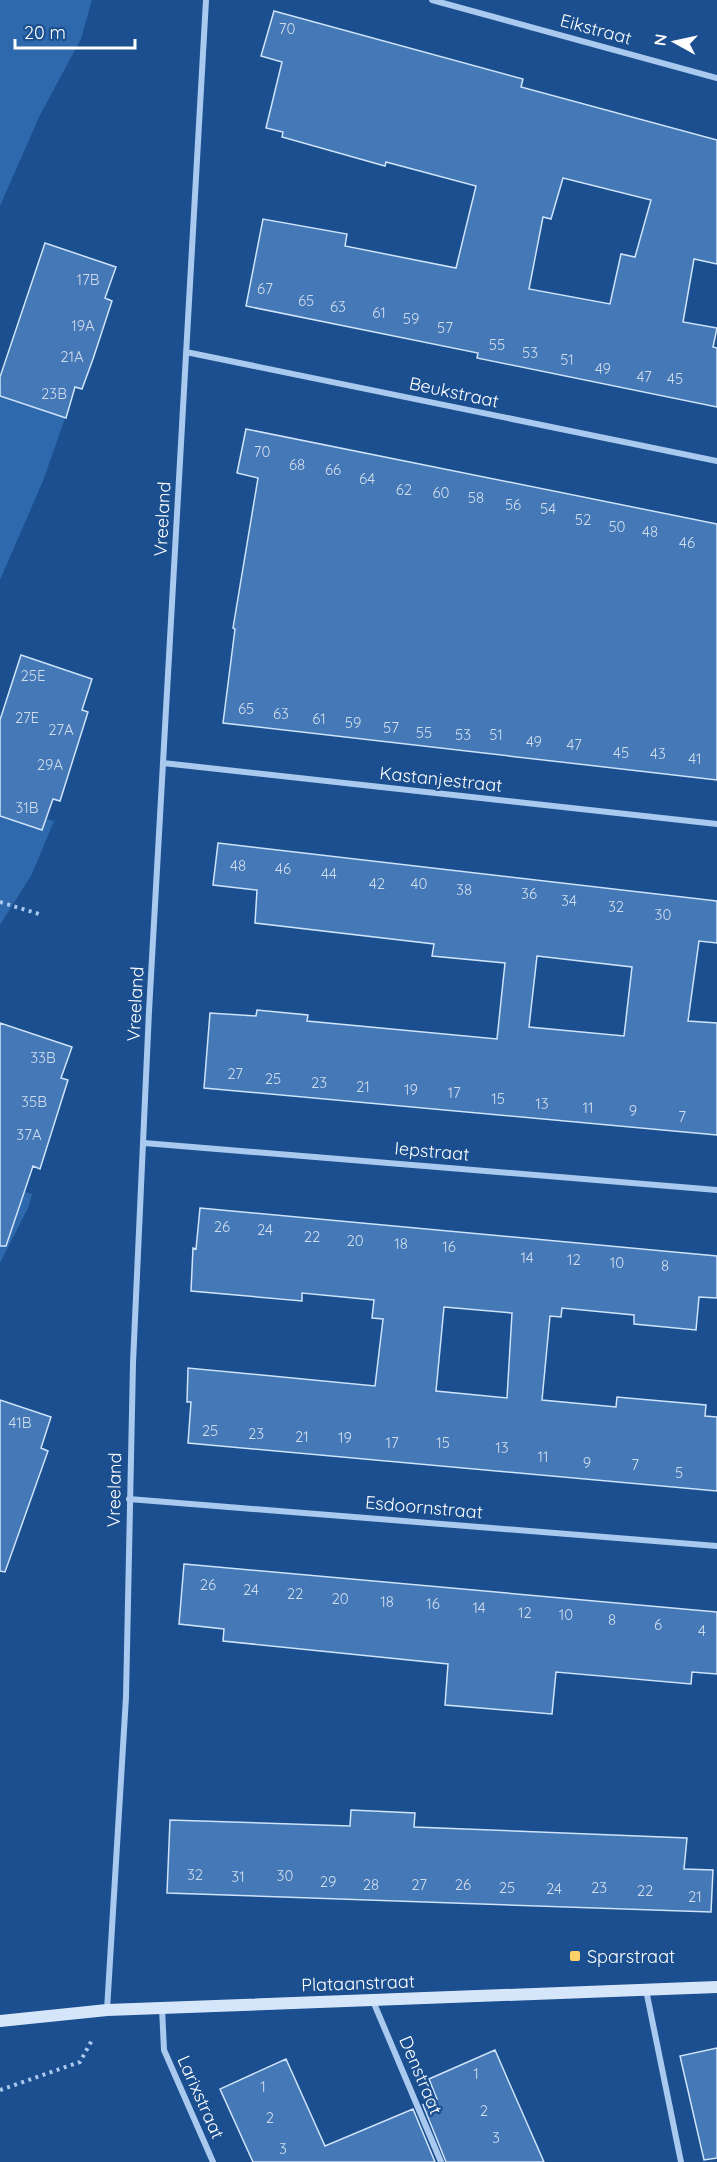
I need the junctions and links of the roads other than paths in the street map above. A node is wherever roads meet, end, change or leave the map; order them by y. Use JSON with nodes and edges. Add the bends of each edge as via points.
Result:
{"nodes":[{"id":1,"x":206,"y":0,"type":"edge"},
{"id":2,"x":432,"y":0,"type":"edge"},
{"id":3,"x":717,"y":78,"type":"edge"},
{"id":4,"x":186,"y":352,"type":"junction"},
{"id":5,"x":717,"y":461,"type":"edge"},
{"id":6,"x":163,"y":763,"type":"junction"},
{"id":7,"x":717,"y":824,"type":"edge"},
{"id":8,"x":144,"y":1143,"type":"junction"},
{"id":9,"x":717,"y":1190,"type":"edge"},
{"id":10,"x":129,"y":1499,"type":"junction"},
{"id":11,"x":717,"y":1546,"type":"edge"},
{"id":12,"x":717,"y":1987,"type":"edge"},
{"id":13,"x":646,"y":1990,"type":"junction"},
{"id":14,"x":373,"y":2000,"type":"junction"},
{"id":15,"x":162,"y":2008,"type":"junction"},
{"id":16,"x":107,"y":2010,"type":"junction"},
{"id":17,"x":0,"y":2021,"type":"edge"},
{"id":18,"x":213,"y":2162,"type":"edge"},
{"id":19,"x":441,"y":2162,"type":"edge"},
{"id":20,"x":681,"y":2162,"type":"edge"}],
"edges":[{"from":1,"to":4,"type":"street","name":"Vreeland"},
{"from":2,"to":3,"type":"street","name":"Eikstraat"},
{"from":4,"to":5,"type":"street","name":"Beukstraat"},
{"from":4,"to":6,"type":"street","name":"Vreeland"},
{"from":6,"to":7,"type":"street","name":"Kastanjestraat"},
{"from":6,"to":8,"type":"street","name":"Vreeland"},
{"from":8,"to":9,"type":"street","name":"Iepstraat"},
{"from":8,"to":10,"type":"street","name":"Vreeland"},
{"from":10,"to":11,"type":"street","name":"Esdoornstraat"},
{"from":10,"to":16,"type":"street","name":"Vreeland","via":[[126,1697]]},
{"from":12,"to":13,"type":"street","name":"Plataanstraat"},
{"from":13,"to":14,"type":"street","name":"Plataanstraat"},
{"from":13,"to":20,"type":"street"},
{"from":14,"to":15,"type":"street","name":"Plataanstraat"},
{"from":14,"to":19,"type":"street","name":"Denstraat"},
{"from":15,"to":16,"type":"street","name":"Plataanstraat"},
{"from":15,"to":18,"type":"street","name":"Larixstraat","via":[[164,2050]]},
{"from":16,"to":17,"type":"street","name":"Plataanstraat"}]}
